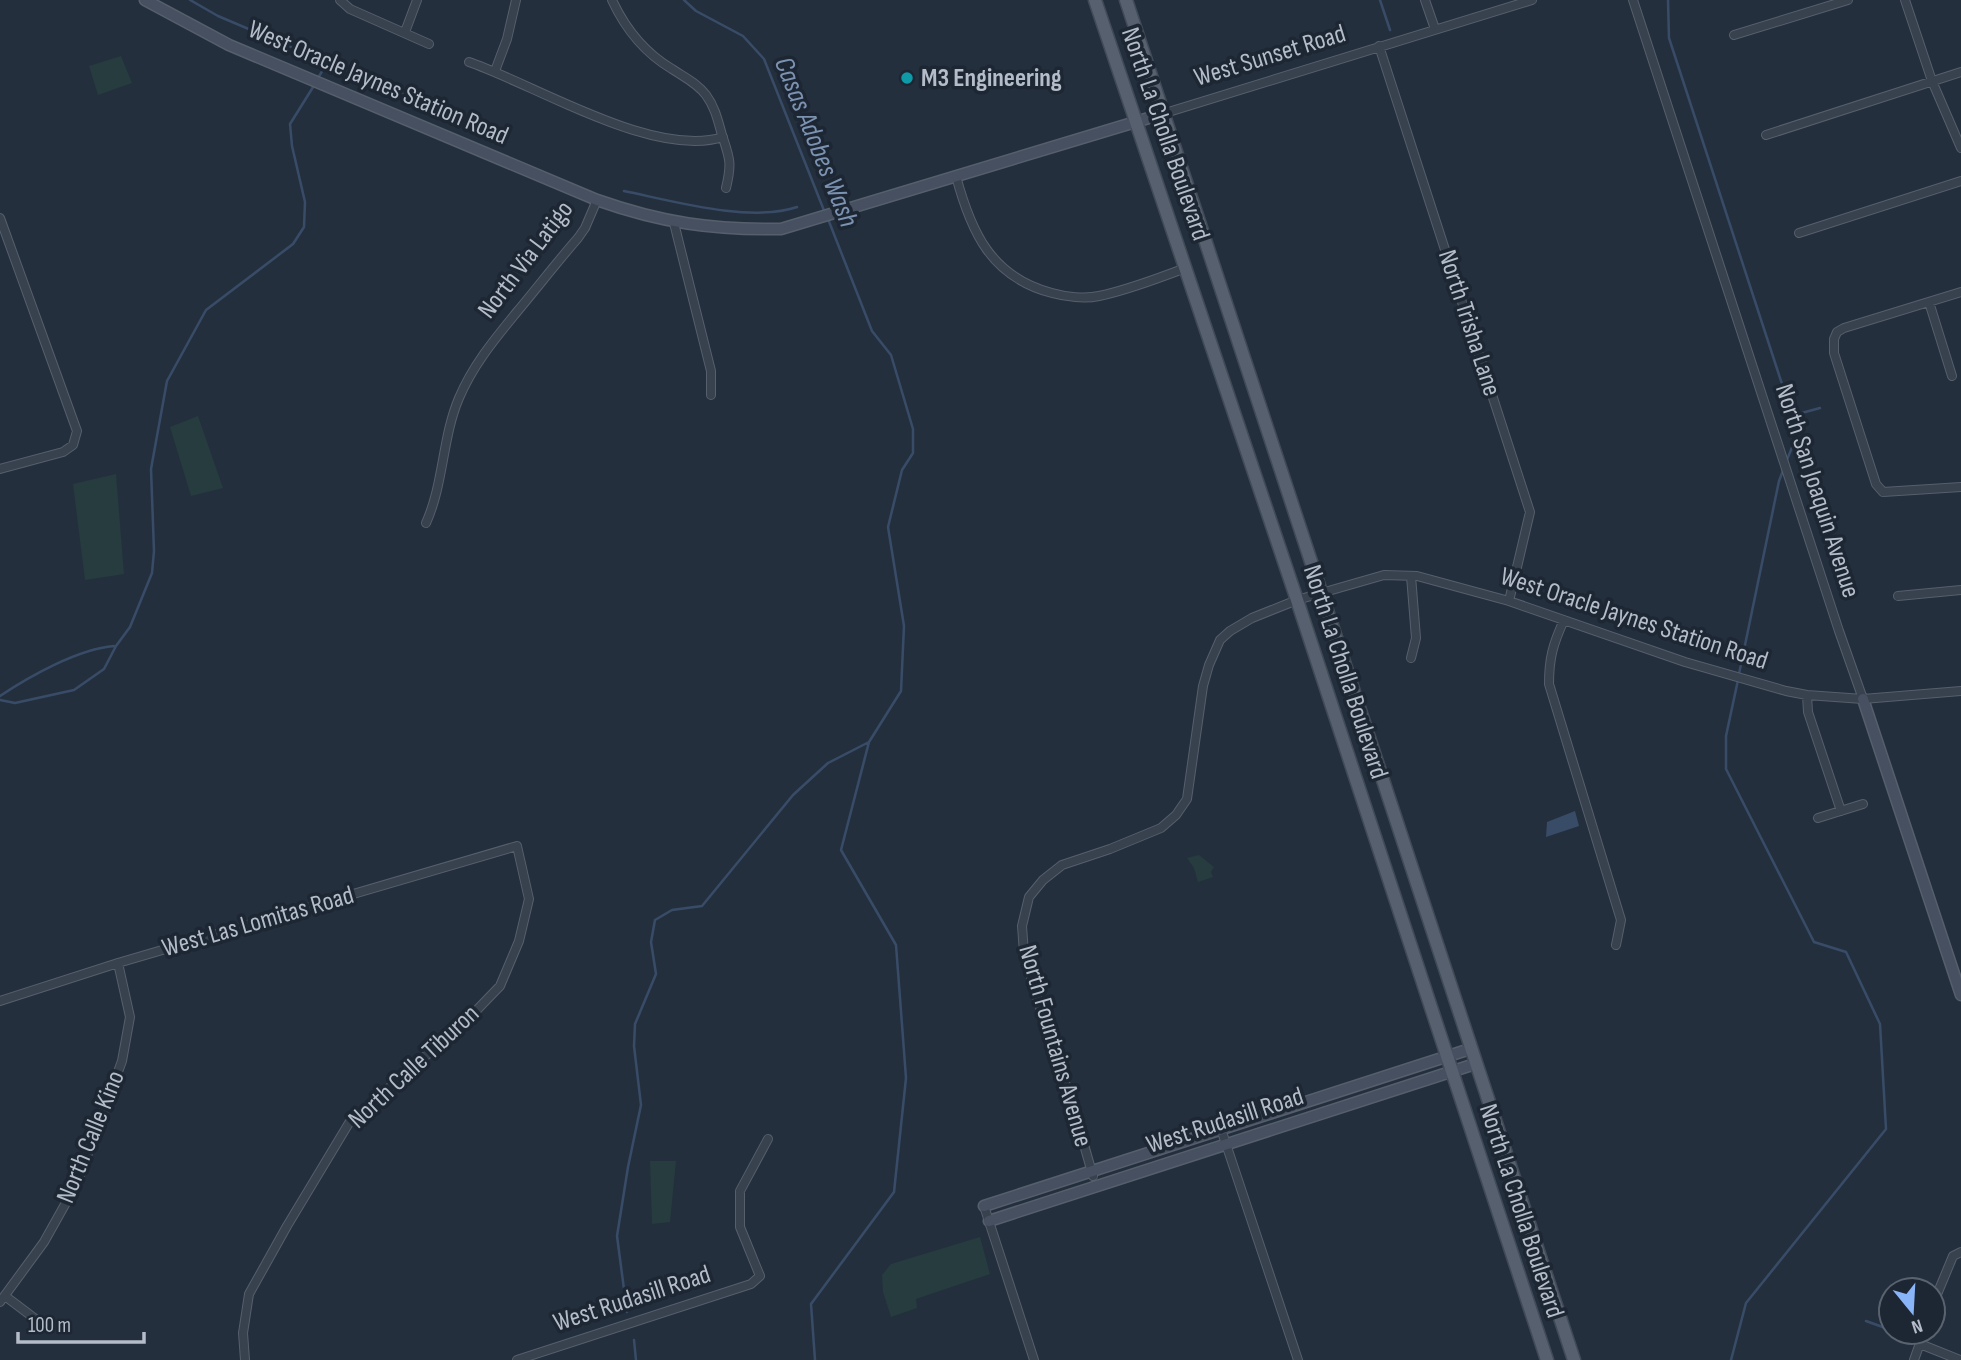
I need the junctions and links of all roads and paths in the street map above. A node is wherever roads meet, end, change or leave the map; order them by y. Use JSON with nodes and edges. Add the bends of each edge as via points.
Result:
{"nodes":[{"id":1,"x":145,"y":0,"type":"edge"},
{"id":2,"x":340,"y":0,"type":"edge"},
{"id":3,"x":416,"y":0,"type":"edge"},
{"id":4,"x":516,"y":0,"type":"edge"},
{"id":5,"x":612,"y":0,"type":"edge"},
{"id":6,"x":1095,"y":0,"type":"edge"},
{"id":7,"x":1126,"y":0,"type":"edge"},
{"id":8,"x":1425,"y":0,"type":"edge"},
{"id":9,"x":1532,"y":0,"type":"edge"},
{"id":10,"x":1633,"y":0,"type":"edge"},
{"id":11,"x":1848,"y":0,"type":"edge"},
{"id":12,"x":1905,"y":0,"type":"edge"},
{"id":13,"x":1435,"y":29,"type":"junction"},
{"id":14,"x":405,"y":32,"type":"junction"},
{"id":15,"x":1734,"y":35,"type":"dead end"},
{"id":16,"x":429,"y":44,"type":"dead end"},
{"id":17,"x":1379,"y":46,"type":"junction"},
{"id":18,"x":469,"y":62,"type":"dead end"},
{"id":19,"x":495,"y":71,"type":"junction"},
{"id":20,"x":1961,"y":72,"type":"edge"},
{"id":21,"x":1932,"y":81,"type":"junction"},
{"id":22,"x":1163,"y":114,"type":"junction"},
{"id":23,"x":1136,"y":122,"type":"junction"},
{"id":24,"x":1766,"y":135,"type":"dead end"},
{"id":25,"x":723,"y":137,"type":"junction"},
{"id":26,"x":1961,"y":148,"type":"edge"},
{"id":27,"x":956,"y":176,"type":"junction"},
{"id":28,"x":1961,"y":181,"type":"edge"},
{"id":29,"x":726,"y":188,"type":"dead end"},
{"id":30,"x":597,"y":200,"type":"junction"},
{"id":31,"x":0,"y":218,"type":"edge"},
{"id":32,"x":674,"y":223,"type":"junction"},
{"id":33,"x":781,"y":229,"type":"joint"},
{"id":34,"x":1799,"y":233,"type":"dead end"},
{"id":35,"x":1186,"y":268,"type":"junction"},
{"id":36,"x":1961,"y":292,"type":"edge"},
{"id":37,"x":1929,"y":302,"type":"junction"},
{"id":38,"x":1952,"y":376,"type":"dead end"},
{"id":39,"x":711,"y":395,"type":"dead end"},
{"id":40,"x":0,"y":469,"type":"edge"},
{"id":41,"x":1961,"y":487,"type":"edge"},
{"id":42,"x":426,"y":523,"type":"dead end"},
{"id":43,"x":1411,"y":576,"type":"junction"},
{"id":44,"x":1961,"y":590,"type":"edge"},
{"id":45,"x":1320,"y":594,"type":"junction"},
{"id":46,"x":1898,"y":596,"type":"dead end"},
{"id":47,"x":1297,"y":600,"type":"junction"},
{"id":48,"x":1509,"y":601,"type":"junction"},
{"id":49,"x":1564,"y":620,"type":"junction"},
{"id":50,"x":1410,"y":658,"type":"dead end"},
{"id":51,"x":1961,"y":691,"type":"edge"},
{"id":52,"x":1807,"y":695,"type":"junction"},
{"id":53,"x":1863,"y":699,"type":"junction"},
{"id":54,"x":1863,"y":804,"type":"dead end"},
{"id":55,"x":1840,"y":811,"type":"junction"},
{"id":56,"x":1818,"y":818,"type":"dead end"},
{"id":57,"x":517,"y":846,"type":"joint"},
{"id":58,"x":1616,"y":945,"type":"dead end"},
{"id":59,"x":118,"y":963,"type":"junction"},
{"id":60,"x":1961,"y":995,"type":"edge"},
{"id":61,"x":0,"y":1001,"type":"edge"},
{"id":62,"x":1471,"y":1049,"type":"junction"},
{"id":63,"x":1446,"y":1057,"type":"junction"},
{"id":64,"x":1475,"y":1064,"type":"junction"},
{"id":65,"x":1451,"y":1072,"type":"junction"},
{"id":66,"x":768,"y":1139,"type":"dead end"},
{"id":67,"x":1225,"y":1140,"type":"junction"},
{"id":68,"x":1093,"y":1174,"type":"junction"},
{"id":69,"x":984,"y":1206,"type":"joint"},
{"id":70,"x":989,"y":1221,"type":"junction"},
{"id":71,"x":1961,"y":1252,"type":"edge"},
{"id":72,"x":1945,"y":1276,"type":"edge"},
{"id":73,"x":3,"y":1299,"type":"edge"},
{"id":74,"x":46,"y":1326,"type":"dead end"},
{"id":75,"x":1925,"y":1346,"type":"edge"},
{"id":76,"x":245,"y":1360,"type":"edge"},
{"id":77,"x":517,"y":1360,"type":"edge"},
{"id":78,"x":1034,"y":1360,"type":"edge"},
{"id":79,"x":1298,"y":1360,"type":"edge"},
{"id":80,"x":1547,"y":1360,"type":"edge"},
{"id":81,"x":1574,"y":1360,"type":"edge"},
{"id":82,"x":1960,"y":1360,"type":"edge"}],
"edges":[{"from":1,"to":30,"type":"street","name":"West Oracle Jaynes Station Road","via":[[229,45]]},
{"from":2,"to":14,"type":"street","via":[[350,9]]},
{"from":3,"to":14,"type":"street"},
{"from":4,"to":19,"type":"street"},
{"from":5,"to":25,"type":"street","via":[[624,23],[654,57],[706,94]]},
{"from":6,"to":23,"type":"main road","name":"North La Cholla Boulevard"},
{"from":7,"to":22,"type":"main road","name":"North La Cholla Boulevard"},
{"from":8,"to":13,"type":"street"},
{"from":9,"to":13,"type":"street","name":"West Sunset Road"},
{"from":10,"to":53,"type":"street","name":"North San Joaquin Avenue"},
{"from":11,"to":15,"type":"street"},
{"from":12,"to":21,"type":"street"},
{"from":13,"to":17,"type":"street","name":"West Sunset Road"},
{"from":14,"to":16,"type":"street"},
{"from":17,"to":22,"type":"street","name":"West Sunset Road"},
{"from":17,"to":48,"type":"street","name":"North Trisha Lane","via":[[1530,512]]},
{"from":18,"to":19,"type":"street"},
{"from":19,"to":25,"type":"street","via":[[618,126],[698,142]]},
{"from":20,"to":21,"type":"street"},
{"from":21,"to":24,"type":"street"},
{"from":21,"to":26,"type":"street"},
{"from":22,"to":23,"type":"street","name":"West Sunset Road"},
{"from":22,"to":45,"type":"main road","name":"North La Cholla Boulevard"},
{"from":23,"to":27,"type":"street","name":"West Sunset Road"},
{"from":23,"to":35,"type":"main road","name":"North La Cholla Boulevard"},
{"from":25,"to":29,"type":"street","via":[[731,160]]},
{"from":27,"to":33,"type":"street","name":"West Sunset Road"},
{"from":27,"to":35,"type":"street","via":[[980,240],[1001,268],[1030,287],[1065,296],[1097,297]]},
{"from":28,"to":34,"type":"street"},
{"from":30,"to":32,"type":"street","name":"North Via Latigo"},
{"from":30,"to":42,"type":"street","name":"North Via Latigo","via":[[585,228],[468,377],[446,440],[435,502]]},
{"from":31,"to":40,"type":"street","via":[[77,431],[73,444],[63,452]]},
{"from":32,"to":33,"type":"street","name":"North Via Latigo","via":[[735,230]]},
{"from":32,"to":39,"type":"street","via":[[711,371]]},
{"from":35,"to":47,"type":"main road","name":"North La Cholla Boulevard"},
{"from":36,"to":37,"type":"street"},
{"from":37,"to":38,"type":"street"},
{"from":37,"to":41,"type":"street","via":[[1844,328],[1830,338],[1882,494]]},
{"from":43,"to":45,"type":"street","name":"West Oracle Jaynes Station Road","via":[[1384,575]]},
{"from":43,"to":48,"type":"street","name":"West Oracle Jaynes Station Road"},
{"from":43,"to":50,"type":"street","via":[[1417,614]]},
{"from":44,"to":46,"type":"street"},
{"from":45,"to":47,"type":"street","name":"West Oracle Jaynes Station Road"},
{"from":45,"to":62,"type":"main road","name":"North La Cholla Boulevard"},
{"from":47,"to":63,"type":"main road","name":"North La Cholla Boulevard"},
{"from":47,"to":68,"type":"street","name":"North Fountains Avenue","via":[[1252,618],[1220,640],[1203,686],[1187,799],[1176,815],[1161,828],[1062,865],[1030,897],[1022,926],[1024,953]]},
{"from":48,"to":49,"type":"street","name":"West Oracle Jaynes Station Road"},
{"from":49,"to":52,"type":"street","name":"West Oracle Jaynes Station Road","via":[[1685,662]]},
{"from":49,"to":58,"type":"street","via":[[1549,660],[1549,684],[1621,920]]},
{"from":51,"to":53,"type":"street","name":"West Oracle Jaynes Station Road"},
{"from":52,"to":53,"type":"street","name":"West Oracle Jaynes Station Road"},
{"from":52,"to":55,"type":"street","via":[[1808,712]]},
{"from":53,"to":60,"type":"street","name":"North San Joaquin Avenue"},
{"from":54,"to":55,"type":"street"},
{"from":55,"to":56,"type":"street"},
{"from":57,"to":59,"type":"street","name":"West Las Lomitas Road"},
{"from":57,"to":76,"type":"street","name":"North Calle Tiburon","via":[[529,899],[519,941],[500,986],[349,1123],[249,1294],[243,1333]]},
{"from":59,"to":61,"type":"street","name":"West Las Lomitas Road"},
{"from":59,"to":73,"type":"street","name":"North Calle Kino","via":[[130,1017],[122,1061],[77,1183],[44,1242]]},
{"from":62,"to":63,"type":"street","name":"West Rudasill Road"},
{"from":62,"to":64,"type":"main road","name":"North La Cholla Boulevard"},
{"from":63,"to":65,"type":"main road","name":"North La Cholla Boulevard"},
{"from":63,"to":68,"type":"street","name":"West Rudasill Road"},
{"from":64,"to":65,"type":"street","name":"West Rudasill Road"},
{"from":64,"to":81,"type":"main road","name":"North La Cholla Boulevard"},
{"from":65,"to":67,"type":"street","name":"West Rudasill Road"},
{"from":65,"to":80,"type":"main road","name":"North La Cholla Boulevard"},
{"from":66,"to":77,"type":"street","name":"West Rudasill Road","via":[[740,1191],[740,1227],[760,1276],[751,1284]]},
{"from":67,"to":70,"type":"street","name":"West Rudasill Road"},
{"from":67,"to":79,"type":"street"},
{"from":68,"to":69,"type":"street","name":"West Rudasill Road"},
{"from":69,"to":70,"type":"street"},
{"from":70,"to":78,"type":"street"},
{"from":71,"to":72,"type":"street","via":[[1954,1256]]},
{"from":73,"to":74,"type":"street","name":"North Calle Kino"},
{"from":75,"to":82,"type":"street"}]}
